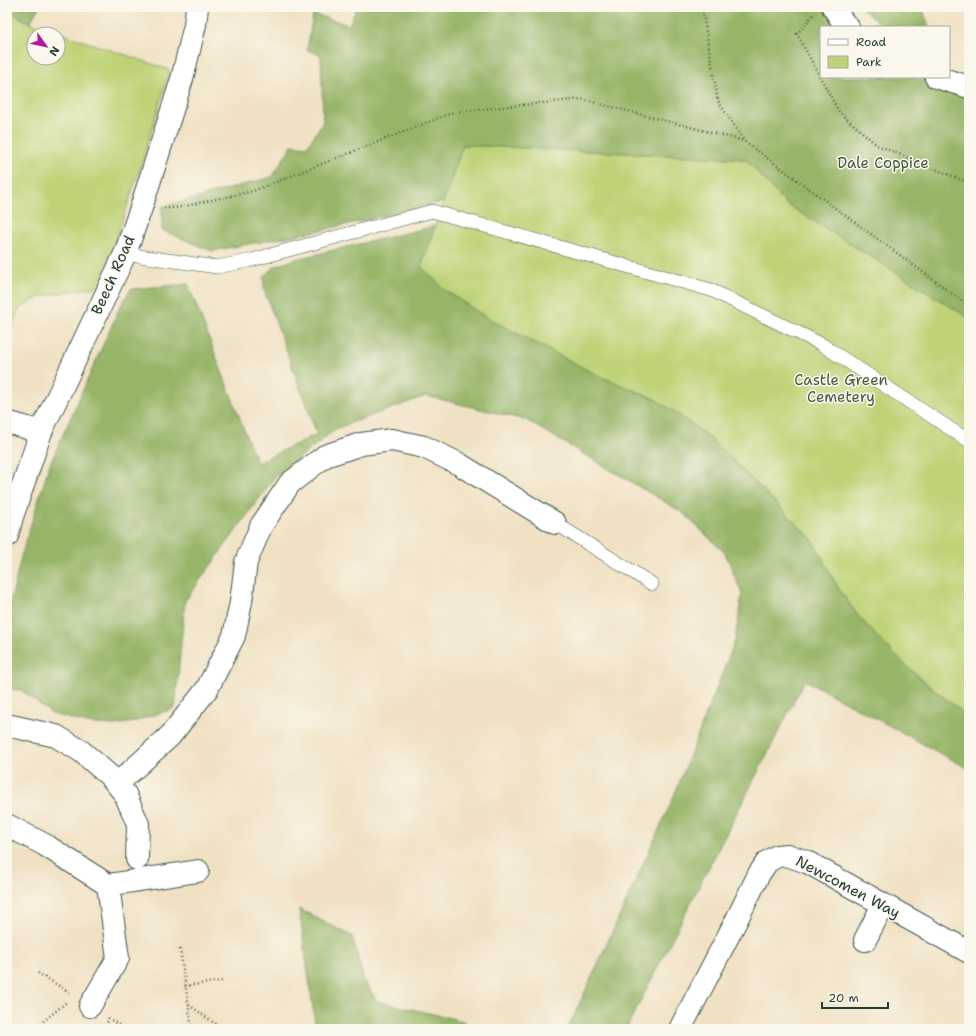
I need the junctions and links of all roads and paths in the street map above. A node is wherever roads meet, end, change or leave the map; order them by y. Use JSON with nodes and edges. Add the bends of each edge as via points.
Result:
{"nodes":[{"id":1,"x":197,"y":7,"type":"edge"},
{"id":2,"x":702,"y":7,"type":"edge"},
{"id":3,"x":824,"y":10,"type":"edge"},
{"id":4,"x":847,"y":26,"type":"edge"},
{"id":5,"x":820,"y":77,"type":"edge"},
{"id":6,"x":821,"y":78,"type":"edge"},
{"id":7,"x":939,"y":78,"type":"edge"},
{"id":8,"x":969,"y":87,"type":"edge"},
{"id":9,"x":744,"y":141,"type":"junction"},
{"id":10,"x":969,"y":183,"type":"edge"},
{"id":11,"x":141,"y":208,"type":"junction"},
{"id":12,"x":125,"y":254,"type":"junction"},
{"id":13,"x":969,"y":306,"type":"edge"},
{"id":14,"x":7,"y":422,"type":"edge"},
{"id":15,"x":41,"y":432,"type":"junction"},
{"id":16,"x":969,"y":441,"type":"edge"},
{"id":17,"x":555,"y":523,"type":"joint"},
{"id":18,"x":7,"y":536,"type":"edge"},
{"id":19,"x":652,"y":584,"type":"dead end"},
{"id":20,"x":7,"y":725,"type":"edge"},
{"id":21,"x":117,"y":784,"type":"junction"},
{"id":22,"x":7,"y":825,"type":"edge"},
{"id":23,"x":137,"y":859,"type":"dead end"},
{"id":24,"x":198,"y":871,"type":"dead end"},
{"id":25,"x":108,"y":886,"type":"junction"},
{"id":26,"x":883,"y":905,"type":"junction"},
{"id":27,"x":865,"y":940,"type":"dead end"},
{"id":28,"x":180,"y":949,"type":"dead end"},
{"id":29,"x":966,"y":951,"type":"dead end"},
{"id":30,"x":222,"y":981,"type":"dead end"},
{"id":31,"x":185,"y":986,"type":"junction"},
{"id":32,"x":68,"y":1000,"type":"dead end"},
{"id":33,"x":188,"y":1004,"type":"junction"},
{"id":34,"x":90,"y":1006,"type":"dead end"},
{"id":35,"x":109,"y":1019,"type":"dead end"},
{"id":36,"x":34,"y":1029,"type":"edge"},
{"id":37,"x":103,"y":1029,"type":"edge"},
{"id":38,"x":192,"y":1029,"type":"edge"},
{"id":39,"x":223,"y":1029,"type":"edge"},
{"id":40,"x":680,"y":1029,"type":"edge"}],
"edges":[{"from":1,"to":11,"type":"street","name":"Beech Road","via":[[182,79]]},
{"from":2,"to":9,"type":"path","via":[[718,101]]},
{"from":3,"to":4,"type":"street"},
{"from":3,"to":5,"type":"path","via":[[797,34]]},
{"from":6,"to":10,"type":"path","via":[[839,112],[877,145]]},
{"from":7,"to":8,"type":"street"},
{"from":9,"to":11,"type":"path","via":[[581,98],[454,112],[253,191],[176,208]]},
{"from":9,"to":13,"type":"path"},
{"from":11,"to":12,"type":"street","name":"Beech Road"},
{"from":12,"to":15,"type":"street","name":"Beech Road"},
{"from":12,"to":16,"type":"lane","via":[[217,267],[248,261],[432,211],[712,290],[821,344]]},
{"from":14,"to":15,"type":"street"},
{"from":15,"to":18,"type":"street","name":"Beech Road"},
{"from":17,"to":19,"type":"lane"},
{"from":17,"to":21,"type":"street","via":[[459,464],[424,447],[392,440],[361,444],[325,456],[290,483],[261,526],[246,562],[242,602],[234,636],[207,688],[170,736]]},
{"from":20,"to":21,"type":"street","via":[[56,736],[81,751]]},
{"from":21,"to":23,"type":"street","via":[[125,794],[138,824]]},
{"from":22,"to":25,"type":"street","via":[[45,845]]},
{"from":24,"to":25,"type":"street"},
{"from":25,"to":34,"type":"street","via":[[118,958]]},
{"from":26,"to":27,"type":"street"},
{"from":26,"to":29,"type":"street","name":"Newcomen Way"},
{"from":26,"to":40,"type":"street","name":"Newcomen Way","via":[[807,862],[787,855],[776,856],[767,862],[759,874]]},
{"from":28,"to":31,"type":"path"},
{"from":30,"to":31,"type":"path"},
{"from":31,"to":33,"type":"path"},
{"from":32,"to":36,"type":"path"},
{"from":33,"to":38,"type":"path"},
{"from":33,"to":39,"type":"path"},
{"from":35,"to":37,"type":"path"}]}
